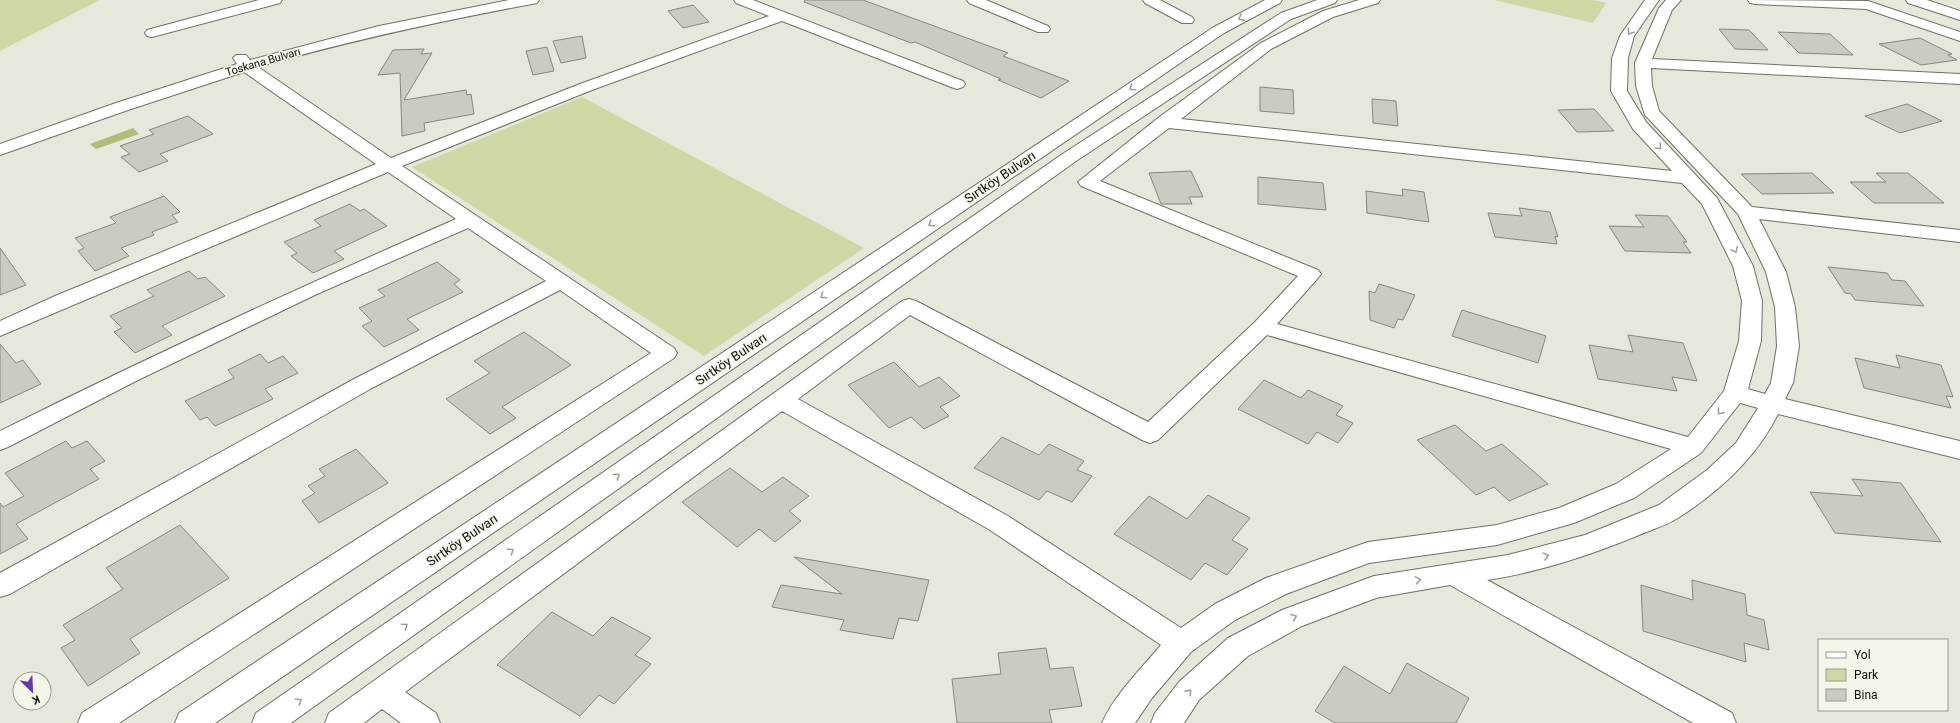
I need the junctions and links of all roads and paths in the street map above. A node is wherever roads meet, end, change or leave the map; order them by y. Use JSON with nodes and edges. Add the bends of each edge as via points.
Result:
{"nodes":[{"id":1,"x":276,"y":0,"type":"edge"},
{"id":2,"x":482,"y":0,"type":"edge"},
{"id":3,"x":532,"y":0,"type":"edge"},
{"id":4,"x":741,"y":0,"type":"edge"},
{"id":5,"x":974,"y":0,"type":"edge"},
{"id":6,"x":1150,"y":0,"type":"edge"},
{"id":7,"x":1275,"y":0,"type":"edge"},
{"id":8,"x":1330,"y":0,"type":"edge"},
{"id":9,"x":1373,"y":0,"type":"edge"},
{"id":10,"x":1652,"y":0,"type":"edge"},
{"id":11,"x":1674,"y":0,"type":"edge"},
{"id":12,"x":1755,"y":0,"type":"edge"},
{"id":13,"x":1884,"y":0,"type":"edge"},
{"id":14,"x":1913,"y":0,"type":"edge"},
{"id":15,"x":782,"y":16,"type":"junction"},
{"id":16,"x":1960,"y":16,"type":"edge"},
{"id":17,"x":1187,"y":20,"type":"dead end"},
{"id":18,"x":1960,"y":27,"type":"edge"},
{"id":19,"x":1043,"y":29,"type":"dead end"},
{"id":20,"x":152,"y":33,"type":"dead end"},
{"id":21,"x":1214,"y":33,"type":"junction"},
{"id":22,"x":1960,"y":37,"type":"edge"},
{"id":23,"x":1244,"y":43,"type":"junction"},
{"id":24,"x":243,"y":62,"type":"junction"},
{"id":25,"x":1643,"y":63,"type":"junction"},
{"id":26,"x":1960,"y":79,"type":"edge"},
{"id":27,"x":957,"y":84,"type":"dead end"},
{"id":28,"x":1164,"y":122,"type":"junction"},
{"id":29,"x":0,"y":139,"type":"edge"},
{"id":30,"x":0,"y":150,"type":"edge"},
{"id":31,"x":389,"y":165,"type":"junction"},
{"id":32,"x":1688,"y":178,"type":"junction"},
{"id":33,"x":951,"y":210,"type":"junction"},
{"id":34,"x":1746,"y":212,"type":"junction"},
{"id":35,"x":470,"y":220,"type":"junction"},
{"id":36,"x":978,"y":222,"type":"junction"},
{"id":37,"x":1960,"y":236,"type":"edge"},
{"id":38,"x":562,"y":281,"type":"junction"},
{"id":39,"x":1263,"y":327,"type":"junction"},
{"id":40,"x":0,"y":329,"type":"edge"},
{"id":41,"x":1735,"y":393,"type":"junction"},
{"id":42,"x":781,"y":400,"type":"junction"},
{"id":43,"x":1771,"y":404,"type":"junction"},
{"id":44,"x":0,"y":441,"type":"edge"},
{"id":45,"x":1693,"y":447,"type":"junction"},
{"id":46,"x":1960,"y":450,"type":"edge"},
{"id":47,"x":1453,"y":574,"type":"junction"},
{"id":48,"x":0,"y":586,"type":"edge"},
{"id":49,"x":1181,"y":643,"type":"junction"},
{"id":50,"x":382,"y":692,"type":"junction"},
{"id":51,"x":93,"y":723,"type":"edge"},
{"id":52,"x":190,"y":723,"type":"edge"},
{"id":53,"x":267,"y":723,"type":"edge"},
{"id":54,"x":340,"y":723,"type":"edge"},
{"id":55,"x":425,"y":723,"type":"edge"},
{"id":56,"x":1117,"y":723,"type":"edge"},
{"id":57,"x":1166,"y":723,"type":"edge"},
{"id":58,"x":1721,"y":723,"type":"edge"}],
"edges":[{"from":1,"to":20,"type":"street"},
{"from":2,"to":24,"type":"street","name":"Toskana Bulvarı","via":[[351,28]]},
{"from":3,"to":24,"type":"street","name":"Toskana Bulvarı","via":[[394,27]]},
{"from":4,"to":15,"type":"street"},
{"from":5,"to":19,"type":"street"},
{"from":6,"to":17,"type":"street"},
{"from":7,"to":21,"type":"street","name":"Sırtköy Bulvarı","one_way":true},
{"from":8,"to":23,"type":"street","name":"Sırtköy Bulvarı","via":[[1286,16]]},
{"from":9,"to":28,"type":"street","via":[[1328,14],[1266,46]]},
{"from":10,"to":32,"type":"street","one_way":true,"via":[[1627,36],[1620,58],[1619,91],[1638,126]]},
{"from":11,"to":25,"type":"street","via":[[1666,8]]},
{"from":12,"to":22,"type":"street","via":[[1868,5]]},
{"from":13,"to":18,"type":"street"},
{"from":14,"to":16,"type":"street"},
{"from":15,"to":27,"type":"street"},
{"from":15,"to":31,"type":"street","via":[[586,87]]},
{"from":21,"to":23,"type":"street"},
{"from":21,"to":33,"type":"street","name":"Sırtköy Bulvarı","one_way":true},
{"from":23,"to":36,"type":"street","name":"Sırtköy Bulvarı","via":[[1070,157]]},
{"from":24,"to":29,"type":"street","name":"Toskana Bulvarı","via":[[174,78]]},
{"from":24,"to":30,"type":"street","name":"Toskana Bulvarı"},
{"from":24,"to":31,"type":"street"},
{"from":25,"to":26,"type":"street"},
{"from":25,"to":34,"type":"street","via":[[1644,86],[1652,112]]},
{"from":28,"to":32,"type":"street"},
{"from":28,"to":39,"type":"street","via":[[1088,182],[1311,274]]},
{"from":31,"to":35,"type":"street"},
{"from":31,"to":40,"type":"street"},
{"from":32,"to":41,"type":"street","one_way":true,"via":[[1710,202],[1744,266],[1752,301],[1750,341]]},
{"from":33,"to":36,"type":"street"},
{"from":33,"to":52,"type":"street","name":"Sırtköy Bulvarı","one_way":true},
{"from":34,"to":37,"type":"street"},
{"from":34,"to":43,"type":"street","via":[[1776,272],[1785,307],[1788,346],[1782,383]]},
{"from":35,"to":38,"type":"street"},
{"from":35,"to":44,"type":"street","via":[[310,290]]},
{"from":53,"to":36,"type":"street","name":"Sırtköy Bulvarı","one_way":true},
{"from":38,"to":48,"type":"street","via":[[357,387]]},
{"from":38,"to":51,"type":"street","via":[[666,353]]},
{"from":39,"to":42,"type":"street","via":[[1150,434],[909,306]]},
{"from":39,"to":45,"type":"street"},
{"from":41,"to":43,"type":"street"},
{"from":41,"to":45,"type":"street","one_way":true},
{"from":42,"to":49,"type":"street","via":[[999,523]]},
{"from":42,"to":50,"type":"street"},
{"from":43,"to":46,"type":"street"},
{"from":47,"to":43,"type":"street","one_way":true,"via":[[1508,566],[1590,544],[1668,512],[1716,477],[1744,449],[1762,424]]},
{"from":45,"to":49,"type":"street","via":[[1625,491],[1565,516],[1497,535],[1368,553],[1276,586],[1225,612]]},
{"from":57,"to":47,"type":"street","one_way":true,"via":[[1189,691],[1238,647],[1292,618],[1374,587]]},
{"from":47,"to":58,"type":"street"},
{"from":49,"to":56,"type":"street"},
{"from":50,"to":54,"type":"street"},
{"from":50,"to":55,"type":"street"}]}
